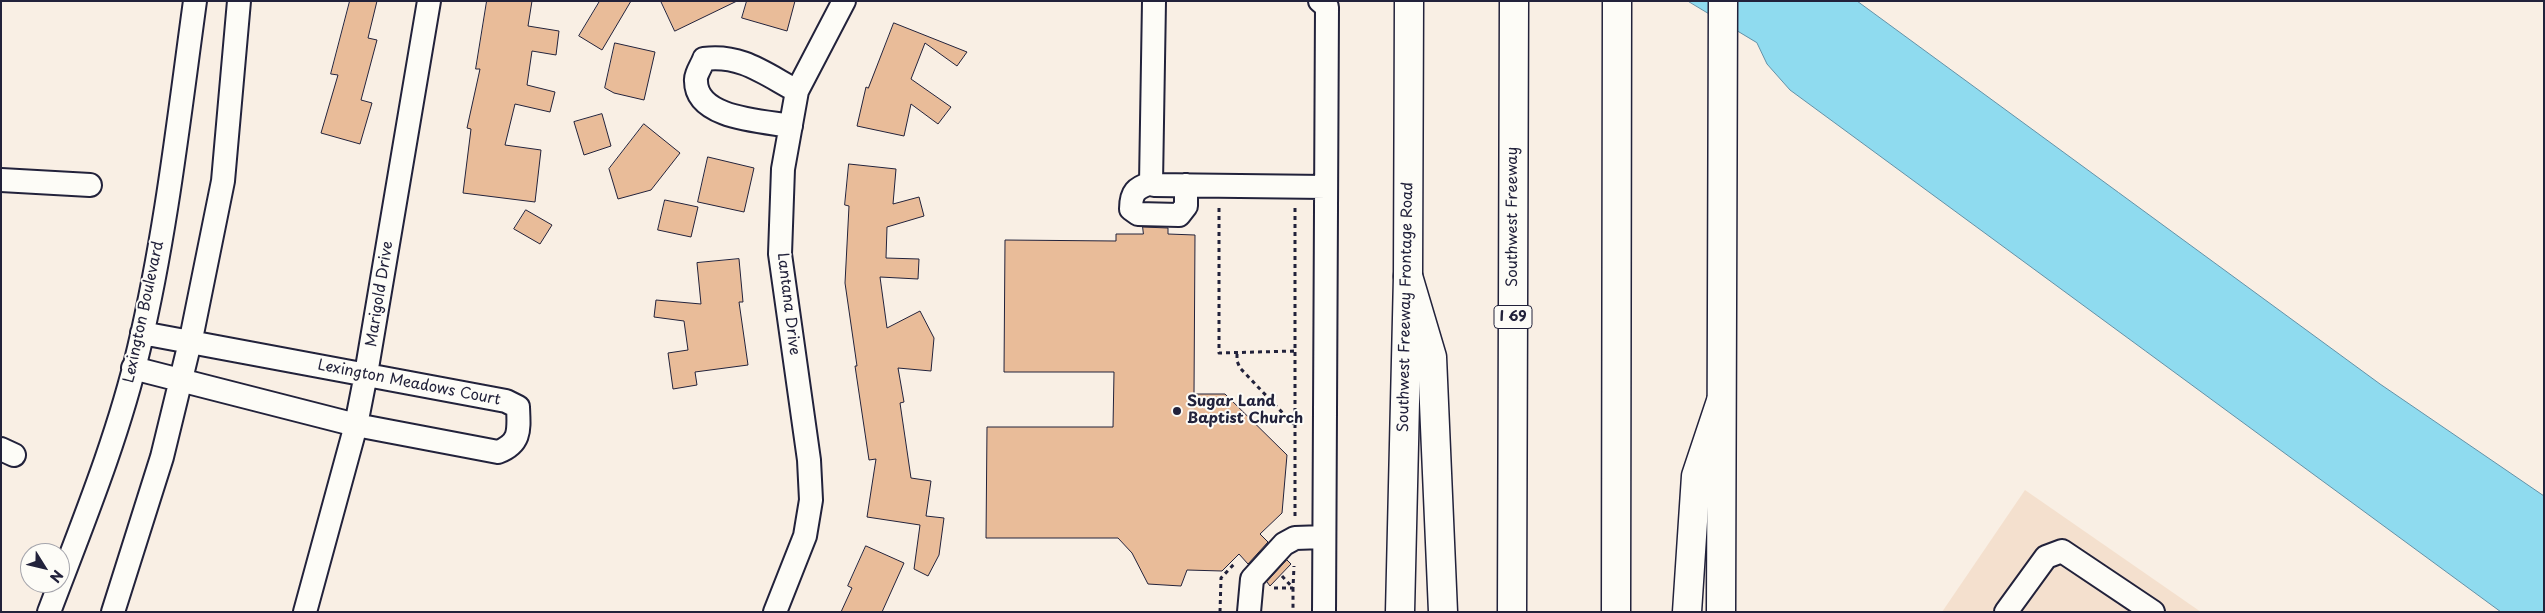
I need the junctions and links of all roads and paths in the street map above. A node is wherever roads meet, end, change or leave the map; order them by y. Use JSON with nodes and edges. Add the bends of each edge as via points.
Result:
{"nodes":[{"id":1,"x":195,"y":1,"type":"edge"},
{"id":2,"x":239,"y":1,"type":"edge"},
{"id":3,"x":429,"y":1,"type":"edge"},
{"id":4,"x":844,"y":1,"type":"edge"},
{"id":5,"x":1154,"y":1,"type":"edge"},
{"id":6,"x":1320,"y":1,"type":"edge"},
{"id":7,"x":1409,"y":1,"type":"edge"},
{"id":8,"x":1617,"y":1,"type":"edge"},
{"id":9,"x":1723,"y":1,"type":"edge"},
{"id":10,"x":1514,"y":12,"type":"edge"},
{"id":11,"x":797,"y":91,"type":"junction"},
{"id":12,"x":791,"y":126,"type":"junction"},
{"id":13,"x":1,"y":180,"type":"edge"},
{"id":14,"x":1151,"y":183,"type":"junction"},
{"id":15,"x":90,"y":185,"type":"dead end"},
{"id":16,"x":1186,"y":186,"type":"junction"},
{"id":17,"x":1326,"y":187,"type":"junction"},
{"id":18,"x":1219,"y":208,"type":"dead end"},
{"id":19,"x":1295,"y":208,"type":"dead end"},
{"id":20,"x":1408,"y":276,"type":"junction"},
{"id":21,"x":142,"y":333,"type":"junction"},
{"id":22,"x":190,"y":342,"type":"junction"},
{"id":23,"x":1295,"y":351,"type":"junction"},
{"id":24,"x":1237,"y":354,"type":"junction"},
{"id":25,"x":133,"y":368,"type":"junction"},
{"id":26,"x":366,"y":374,"type":"junction"},
{"id":27,"x":181,"y":381,"type":"junction"},
{"id":28,"x":1721,"y":401,"type":"junction"},
{"id":29,"x":356,"y":425,"type":"junction"},
{"id":30,"x":1296,"y":427,"type":"junction"},
{"id":31,"x":1287,"y":520,"type":"dead end"},
{"id":32,"x":1324,"y":537,"type":"junction"},
{"id":33,"x":1240,"y":558,"type":"dead end"},
{"id":34,"x":49,"y":612,"type":"edge"},
{"id":35,"x":113,"y":612,"type":"edge"},
{"id":36,"x":305,"y":612,"type":"edge"},
{"id":37,"x":775,"y":612,"type":"edge"},
{"id":38,"x":1220,"y":612,"type":"edge"},
{"id":39,"x":1249,"y":612,"type":"edge"},
{"id":40,"x":1324,"y":612,"type":"edge"},
{"id":41,"x":1400,"y":612,"type":"edge"},
{"id":42,"x":1443,"y":612,"type":"edge"},
{"id":43,"x":1512,"y":612,"type":"edge"},
{"id":44,"x":1616,"y":612,"type":"edge"},
{"id":45,"x":1688,"y":612,"type":"edge"},
{"id":46,"x":1721,"y":612,"type":"edge"},
{"id":47,"x":2006,"y":612,"type":"edge"},
{"id":48,"x":2153,"y":612,"type":"edge"}],
"edges":[{"from":1,"to":21,"type":"street","name":"Lexington Boulevard","via":[[169,194]]},
{"from":2,"to":22,"type":"street","via":[[223,181]]},
{"from":3,"to":26,"type":"street","name":"Marigold Drive"},
{"from":4,"to":11,"type":"street","name":"Lantana Drive"},
{"from":5,"to":14,"type":"street"},
{"from":6,"to":17,"type":"street","via":[[1327,6]]},
{"from":7,"to":20,"type":"main road","name":"Southwest Freeway Frontage Road"},
{"from":8,"to":44,"type":"main road"},
{"from":9,"to":28,"type":"main road"},
{"from":10,"to":43,"type":"main road","name":"Southwest Freeway","number":"I 69"},
{"from":11,"to":12,"type":"street","name":"Lantana Drive"},
{"from":11,"to":12,"type":"street","via":[[742,61],[722,57],[704,59],[695,80],[700,98],[720,113]]},
{"from":12,"to":37,"type":"street","name":"Lantana Drive","via":[[783,169],[780,254],[810,460],[811,500],[806,536]]},
{"from":13,"to":15,"type":"street"},
{"from":14,"to":16,"type":"street"},
{"from":14,"to":16,"type":"street","via":[[1136,188],[1131,198],[1131,208],[1138,214],[1179,215],[1186,206]]},
{"from":16,"to":17,"type":"street"},
{"from":17,"to":32,"type":"street"},
{"from":18,"to":24,"type":"path","via":[[1219,353]]},
{"from":19,"to":23,"type":"path"},
{"from":20,"to":41,"type":"main road","name":"Southwest Freeway Frontage Road"},
{"from":20,"to":42,"type":"main road","via":[[1432,357]]},
{"from":21,"to":22,"type":"street","name":"Lexington Meadows Court"},
{"from":21,"to":25,"type":"street","name":"Lexington Boulevard"},
{"from":22,"to":26,"type":"street","name":"Lexington Meadows Court"},
{"from":22,"to":27,"type":"street"},
{"from":23,"to":24,"type":"path"},
{"from":23,"to":30,"type":"path"},
{"from":24,"to":30,"type":"path","via":[[1240,368]]},
{"from":25,"to":27,"type":"street","name":"Lexington Meadows Court"},
{"from":25,"to":34,"type":"street","name":"Lexington Boulevard","via":[[100,479]]},
{"from":26,"to":29,"type":"street","name":"Marigold Drive"},
{"from":26,"to":29,"type":"street","name":"Lexington Meadows Court","via":[[506,401],[518,407],[520,431],[510,447],[498,452]]},
{"from":27,"to":29,"type":"street","name":"Lexington Meadows Court"},
{"from":27,"to":35,"type":"street","via":[[162,456]]},
{"from":28,"to":45,"type":"main road","via":[[1696,476]]},
{"from":28,"to":46,"type":"main road"},
{"from":29,"to":36,"type":"street","name":"Marigold Drive"},
{"from":30,"to":31,"type":"path","via":[[1295,520]]},
{"from":32,"to":39,"type":"street","via":[[1295,538],[1284,544],[1252,579]]},
{"from":32,"to":40,"type":"street"},
{"from":33,"to":38,"type":"path","via":[[1221,578]]},
{"from":47,"to":48,"type":"street","via":[[2046,556],[2062,552]]}]}
